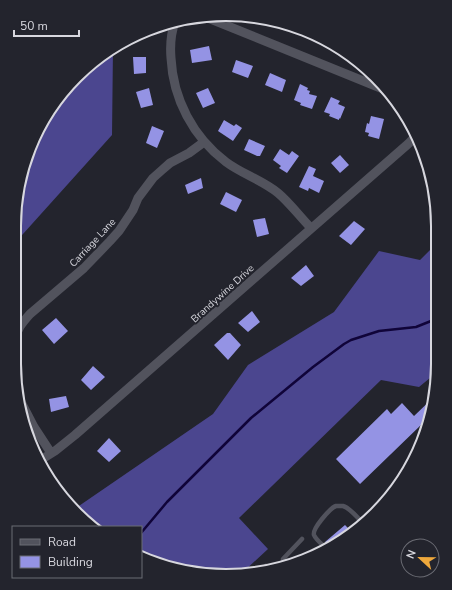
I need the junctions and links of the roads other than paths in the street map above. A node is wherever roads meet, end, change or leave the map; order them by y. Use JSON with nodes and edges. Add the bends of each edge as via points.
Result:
{"nodes":[{"id":1,"x":215,"y":21,"type":"edge"},
{"id":2,"x":174,"y":28,"type":"edge"},
{"id":3,"x":375,"y":86,"type":"edge"},
{"id":4,"x":412,"y":140,"type":"edge"},
{"id":5,"x":204,"y":142,"type":"junction"},
{"id":6,"x":311,"y":228,"type":"junction"},
{"id":7,"x":21,"y":326,"type":"edge"},
{"id":8,"x":28,"y":415,"type":"edge"},
{"id":9,"x":51,"y":453,"type":"junction"},
{"id":10,"x":44,"y":459,"type":"edge"},
{"id":11,"x":359,"y":520,"type":"edge"},
{"id":12,"x":302,"y":539,"type":"dead end"},
{"id":13,"x":323,"y":545,"type":"edge"},
{"id":14,"x":284,"y":560,"type":"edge"}],
"edges":[{"from":1,"to":3,"type":"street"},
{"from":2,"to":5,"type":"street","via":[[171,68],[175,87],[188,119]]},
{"from":4,"to":6,"type":"street","name":"Brandywine Drive"},
{"from":5,"to":6,"type":"street","via":[[234,167],[278,192]]},
{"from":5,"to":7,"type":"street","name":"Carriage Lane","via":[[170,163],[154,178],[138,198],[119,231],[84,268],[30,314]]},
{"from":6,"to":9,"type":"street","name":"Brandywine Drive","via":[[139,380]]},
{"from":8,"to":9,"type":"street"},
{"from":9,"to":10,"type":"street","name":"Brandywine Drive"},
{"from":11,"to":13,"type":"lane","via":[[349,510],[336,506],[314,532],[314,536]]},
{"from":12,"to":14,"type":"lane"}]}
